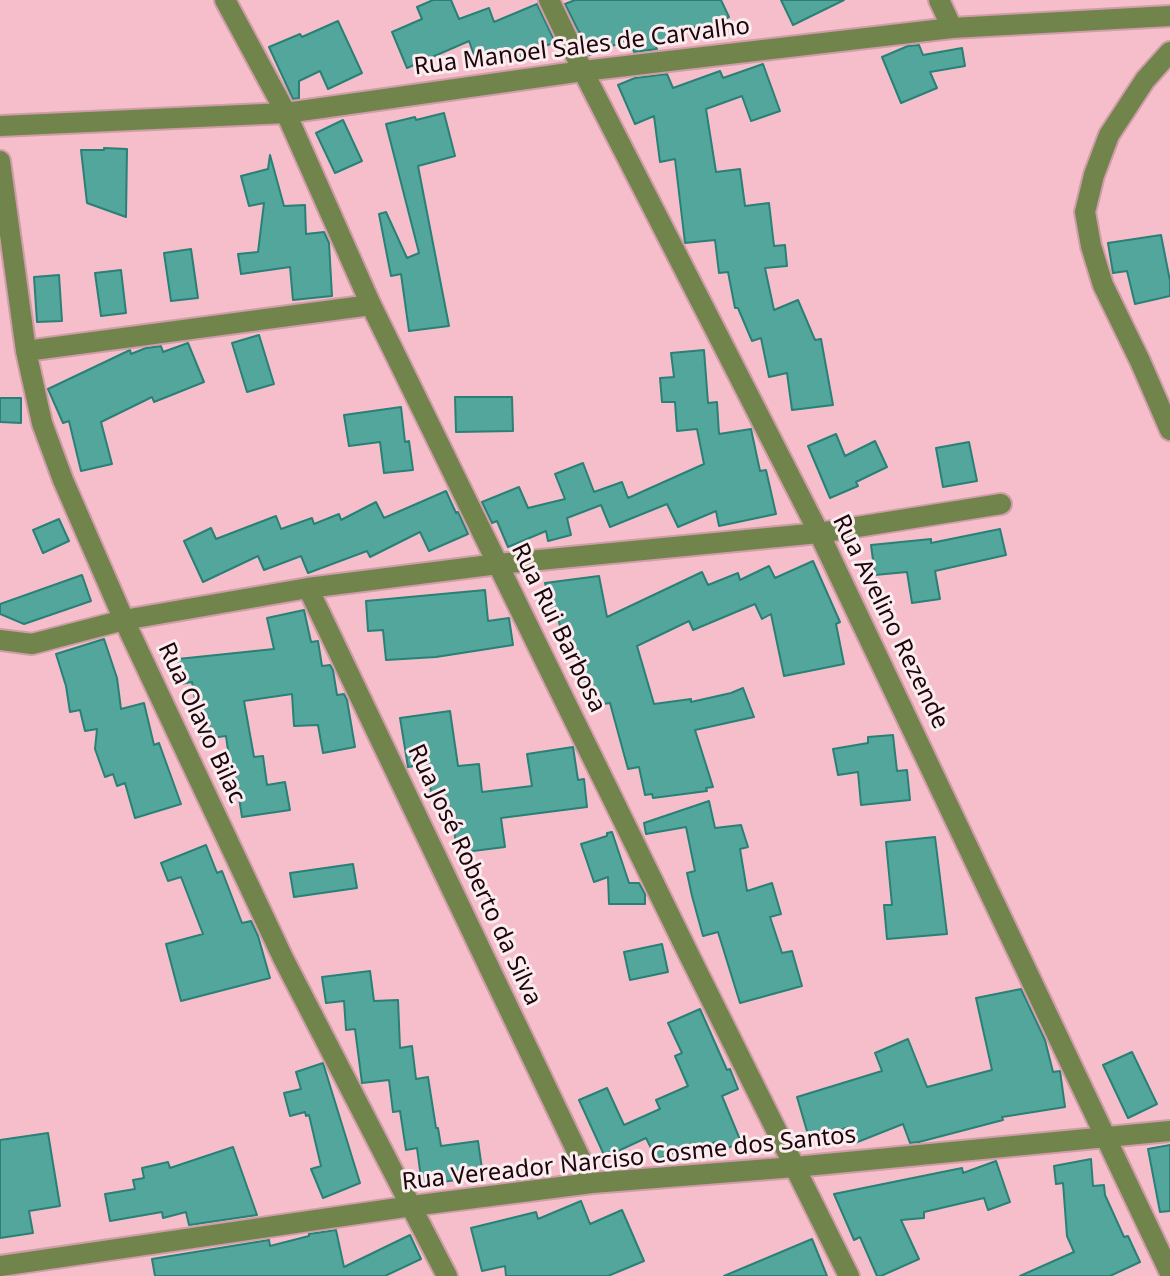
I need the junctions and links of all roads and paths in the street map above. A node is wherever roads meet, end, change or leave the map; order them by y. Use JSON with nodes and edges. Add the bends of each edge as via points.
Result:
{"nodes":[{"id":1,"x":225,"y":0,"type":"edge"},
{"id":2,"x":549,"y":0,"type":"edge"},
{"id":3,"x":939,"y":0,"type":"edge"},
{"id":4,"x":1170,"y":16,"type":"edge"},
{"id":5,"x":952,"y":28,"type":"junction"},
{"id":6,"x":1170,"y":52,"type":"edge"},
{"id":7,"x":583,"y":71,"type":"junction"},
{"id":8,"x":286,"y":113,"type":"junction"},
{"id":9,"x":0,"y":126,"type":"edge"},
{"id":10,"x":0,"y":161,"type":"edge"},
{"id":11,"x":371,"y":305,"type":"junction"},
{"id":12,"x":26,"y":351,"type":"junction"},
{"id":13,"x":1170,"y":430,"type":"edge"},
{"id":14,"x":1001,"y":504,"type":"dead end"},
{"id":15,"x":819,"y":533,"type":"junction"},
{"id":16,"x":498,"y":564,"type":"junction"},
{"id":17,"x":308,"y":588,"type":"junction"},
{"id":18,"x":124,"y":620,"type":"junction"},
{"id":19,"x":0,"y":640,"type":"edge"},
{"id":20,"x":1170,"y":1131,"type":"edge"},
{"id":21,"x":1107,"y":1138,"type":"junction"},
{"id":22,"x":795,"y":1167,"type":"junction"},
{"id":23,"x":592,"y":1183,"type":"junction"},
{"id":24,"x":412,"y":1206,"type":"junction"},
{"id":25,"x":0,"y":1266,"type":"edge"},
{"id":26,"x":57,"y":1267,"type":"edge"},
{"id":27,"x":1170,"y":1273,"type":"edge"},
{"id":28,"x":447,"y":1276,"type":"edge"},
{"id":29,"x":849,"y":1276,"type":"edge"}],
"edges":[{"from":1,"to":8,"type":"street","name":"Rua Rui Barbosa"},
{"from":2,"to":7,"type":"street","name":"Rua Avelino Rezende"},
{"from":3,"to":5,"type":"street"},
{"from":4,"to":5,"type":"street","name":"Rua Manoel Sales de Carvalho"},
{"from":5,"to":7,"type":"street","name":"Rua Manoel Sales de Carvalho"},
{"from":6,"to":13,"type":"street","via":[[1109,135],[1085,212],[1103,285]]},
{"from":7,"to":8,"type":"street","name":"Rua Manoel Sales de Carvalho"},
{"from":7,"to":15,"type":"street","name":"Rua Avelino Rezende"},
{"from":8,"to":9,"type":"street","name":"Rua Manoel Sales de Carvalho"},
{"from":8,"to":11,"type":"street","name":"Rua Rui Barbosa"},
{"from":10,"to":12,"type":"street","name":"Rua Olavo Bilac"},
{"from":11,"to":12,"type":"street"},
{"from":11,"to":16,"type":"street","name":"Rua Rui Barbosa"},
{"from":12,"to":18,"type":"street","name":"Rua Olavo Bilac","via":[[42,423]]},
{"from":14,"to":15,"type":"street"},
{"from":15,"to":16,"type":"street"},
{"from":15,"to":21,"type":"street","name":"Rua Avelino Rezende"},
{"from":16,"to":17,"type":"street"},
{"from":16,"to":22,"type":"street","name":"Rua Rui Barbosa"},
{"from":17,"to":18,"type":"street"},
{"from":17,"to":23,"type":"street","name":"Rua José Roberto da Silva"},
{"from":18,"to":19,"type":"street","via":[[32,644]]},
{"from":18,"to":24,"type":"street","name":"Rua Olavo Bilac","via":[[284,960]]},
{"from":20,"to":21,"type":"street","name":"Rua Vereador Narciso Cosme dos Santos"},
{"from":21,"to":22,"type":"street","name":"Rua Vereador Narciso Cosme dos Santos"},
{"from":21,"to":27,"type":"street","name":"Rua Avelino Rezende"},
{"from":22,"to":23,"type":"street","name":"Rua Vereador Narciso Cosme dos Santos"},
{"from":22,"to":29,"type":"street","name":"Rua Rui Barbosa"},
{"from":23,"to":24,"type":"street","name":"Rua Vereador Narciso Cosme dos Santos"},
{"from":24,"to":26,"type":"street","name":"Rua Vereador Narciso Cosme dos Santos"},
{"from":24,"to":28,"type":"street","name":"Rua Olavo Bilac"},
{"from":25,"to":26,"type":"street","name":"Rua Vereador Narciso Cosme dos Santos"}]}
